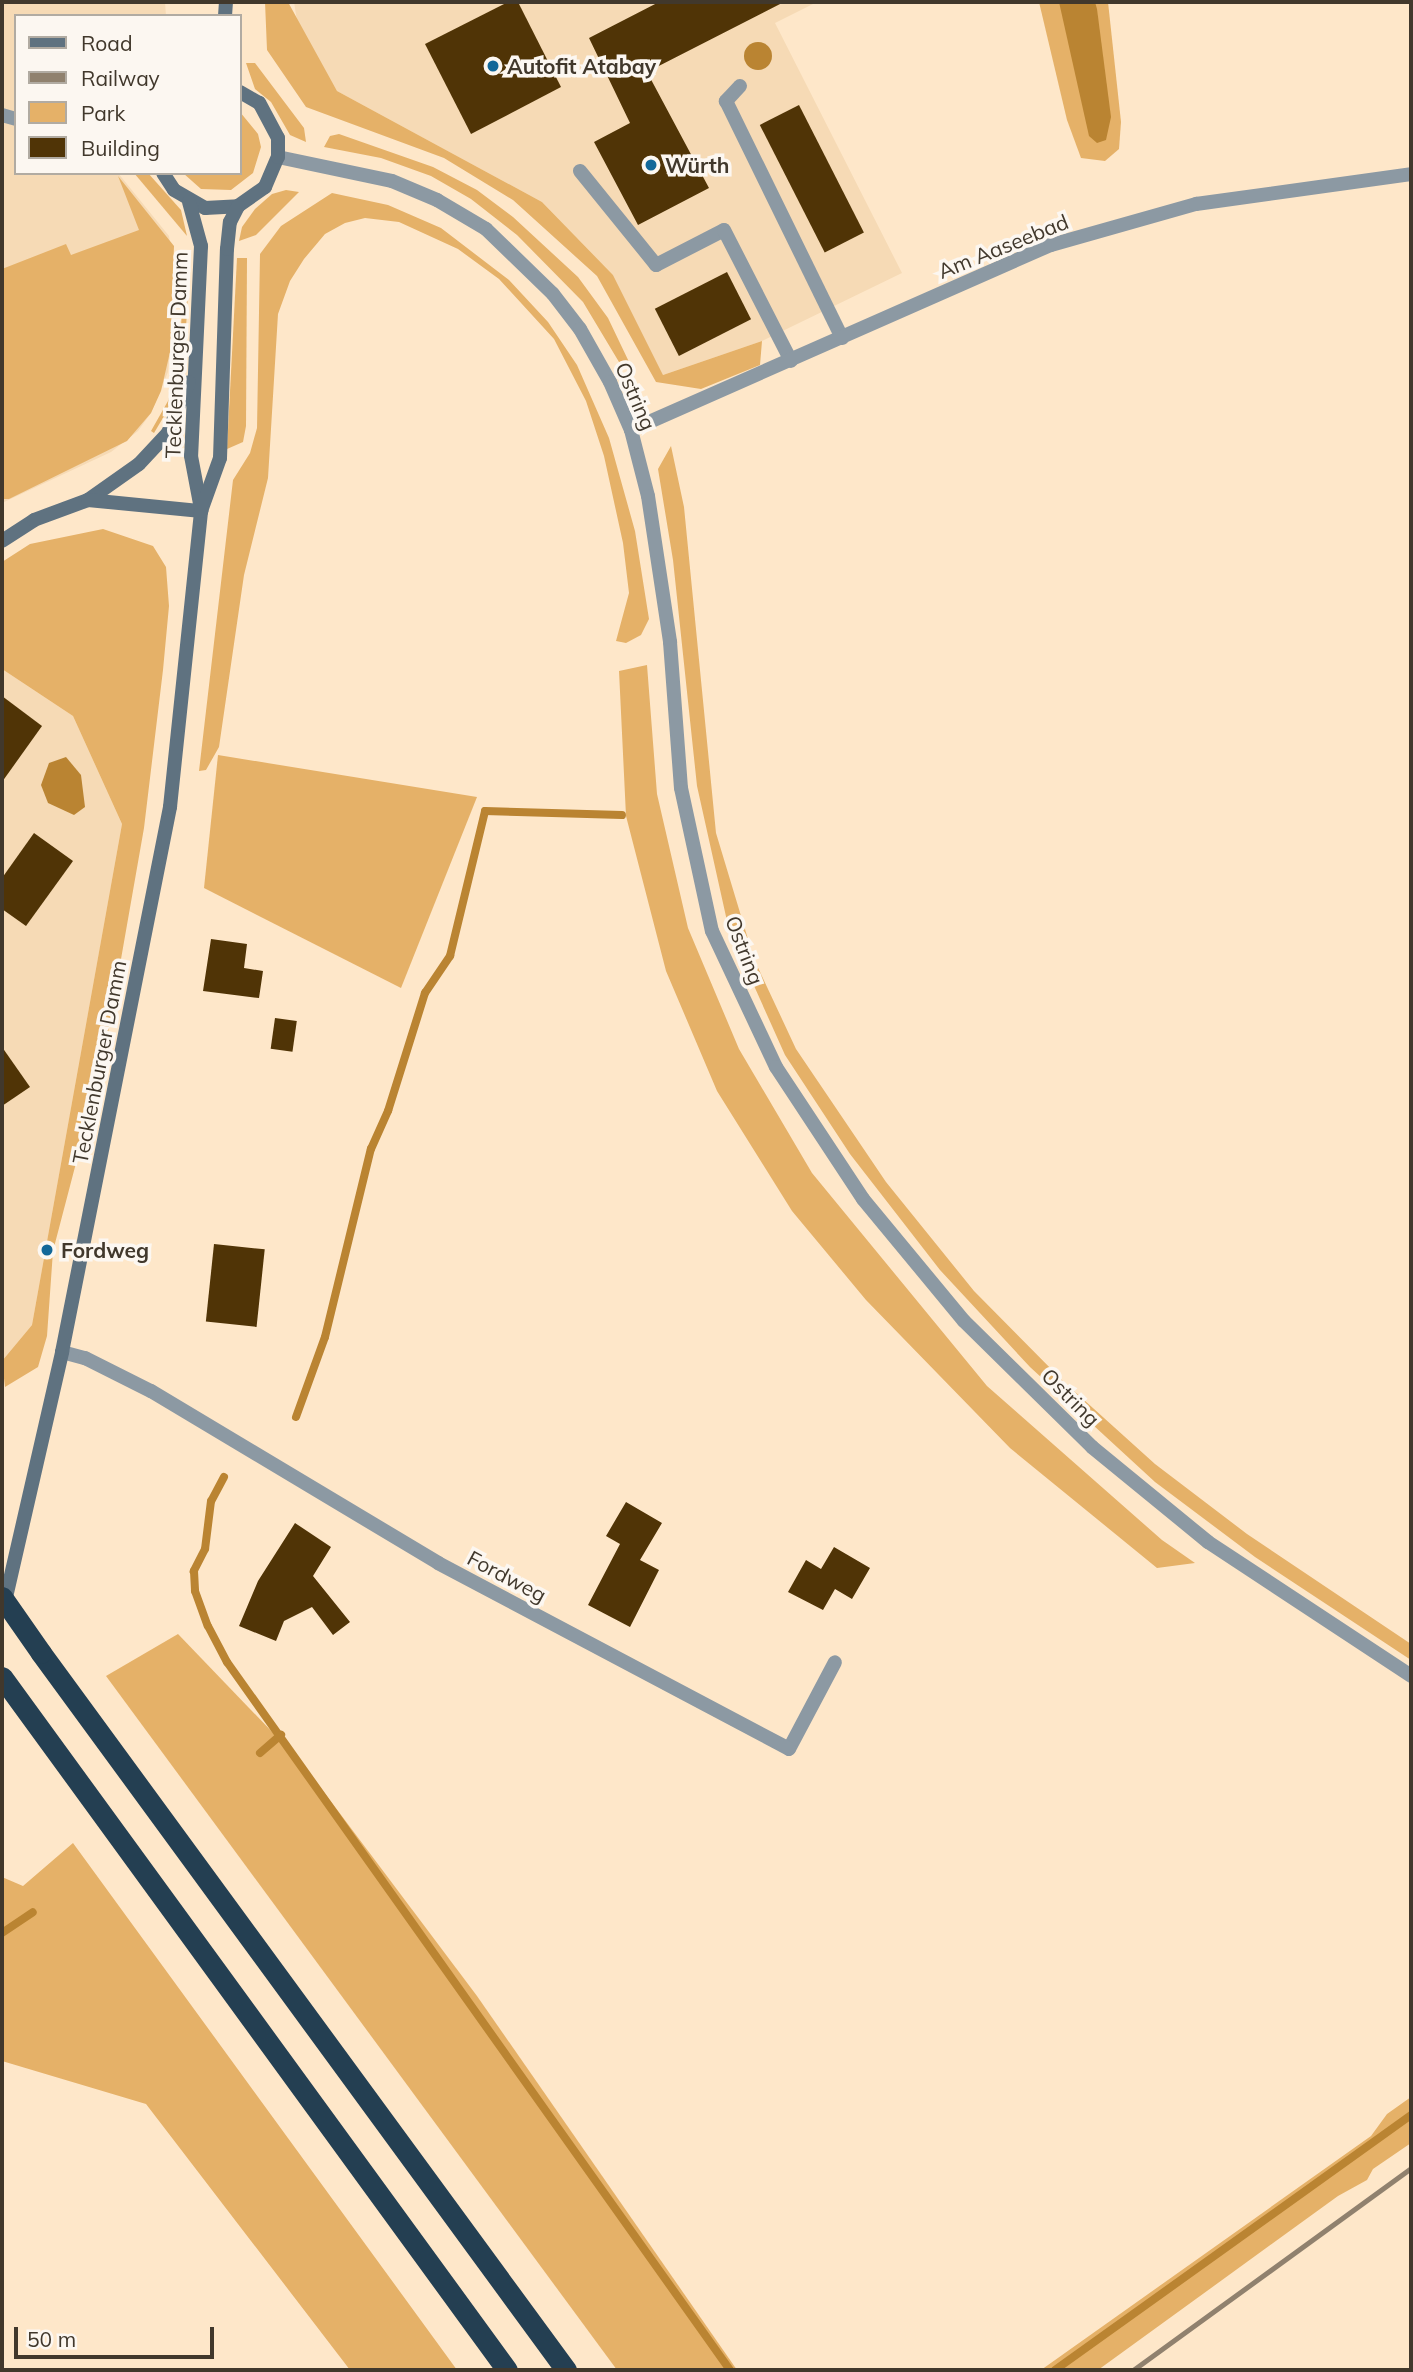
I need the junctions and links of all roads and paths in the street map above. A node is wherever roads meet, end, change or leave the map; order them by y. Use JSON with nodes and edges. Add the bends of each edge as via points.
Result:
{"nodes":[{"id":1,"x":740,"y":86,"type":"dead end"},
{"id":2,"x":242,"y":93,"type":"edge"},
{"id":3,"x":278,"y":157,"type":"junction"},
{"id":4,"x":580,"y":171,"type":"dead end"},
{"id":5,"x":1411,"y":174,"type":"edge"},
{"id":6,"x":165,"y":175,"type":"edge"},
{"id":7,"x":189,"y":202,"type":"junction"},
{"id":8,"x":238,"y":206,"type":"junction"},
{"id":9,"x":842,"y":338,"type":"junction"},
{"id":10,"x":197,"y":353,"type":"junction"},
{"id":11,"x":791,"y":361,"type":"junction"},
{"id":12,"x":631,"y":430,"type":"junction"},
{"id":13,"x":88,"y":500,"type":"junction"},
{"id":14,"x":201,"y":511,"type":"junction"},
{"id":15,"x":2,"y":541,"type":"edge"},
{"id":16,"x":62,"y":1352,"type":"junction"},
{"id":17,"x":2,"y":1597,"type":"edge"},
{"id":18,"x":2,"y":1615,"type":"edge"},
{"id":19,"x":835,"y":1662,"type":"dead end"},
{"id":20,"x":1411,"y":1676,"type":"edge"},
{"id":21,"x":7,"y":1685,"type":"edge"},
{"id":22,"x":507,"y":2370,"type":"edge"},
{"id":23,"x":566,"y":2370,"type":"edge"}],
"edges":[{"from":1,"to":9,"type":"street","via":[[726,102]]},
{"from":2,"to":3,"type":"main road","via":[[259,103],[271,119]]},
{"from":3,"to":8,"type":"main road","via":[[265,187]]},
{"from":3,"to":12,"type":"street","name":"Ostring","via":[[392,181],[486,229],[519,257],[580,329]]},
{"from":4,"to":11,"type":"street","via":[[656,265],[724,230]]},
{"from":5,"to":9,"type":"street","name":"Am Aaseebad","via":[[1161,212],[1051,245]]},
{"from":6,"to":7,"type":"main road"},
{"from":7,"to":8,"type":"main road","via":[[221,209]]},
{"from":7,"to":10,"type":"main road","name":"Tecklenburger Damm","via":[[201,246]]},
{"from":8,"to":14,"type":"main road","name":"Tecklenburger Damm","via":[[230,222],[227,248],[220,458]]},
{"from":9,"to":11,"type":"street","name":"Am Aaseebad"},
{"from":10,"to":13,"type":"main road","via":[[186,397],[168,433],[139,464]]},
{"from":10,"to":14,"type":"main road","name":"Tecklenburger Damm","via":[[191,456]]},
{"from":11,"to":12,"type":"street","name":"Am Aaseebad"},
{"from":12,"to":20,"type":"street","name":"Ostring","via":[[648,496],[670,642],[681,788],[709,919],[752,1021],[818,1136],[863,1199],[964,1321],[1092,1447],[1208,1542]]},
{"from":13,"to":14,"type":"main road"},
{"from":13,"to":15,"type":"main road","via":[[34,520]]},
{"from":14,"to":16,"type":"main road","name":"Tecklenburger Damm","via":[[170,807]]},
{"from":16,"to":18,"type":"main road","name":"Tecklenburger Damm"},
{"from":16,"to":19,"type":"street","name":"Fordweg","via":[[85,1358],[151,1391],[438,1563],[789,1749]]},
{"from":17,"to":23,"type":"highway","bridge":true},
{"from":21,"to":22,"type":"highway"}]}
